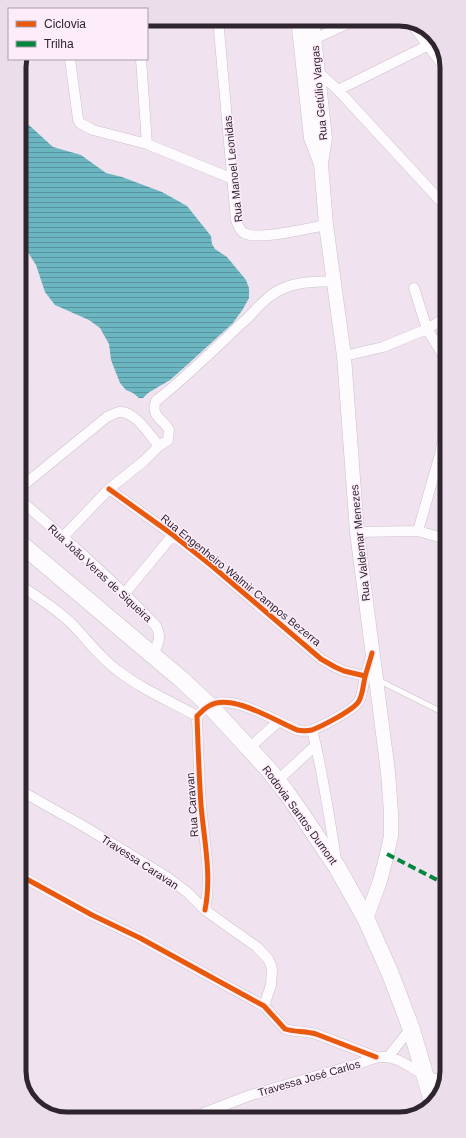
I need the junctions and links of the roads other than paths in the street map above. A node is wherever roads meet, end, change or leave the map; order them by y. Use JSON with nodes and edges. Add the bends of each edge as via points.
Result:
{"nodes":[{"id":1,"x":219,"y":26,"type":"edge"},
{"id":2,"x":301,"y":26,"type":"edge"},
{"id":3,"x":310,"y":26,"type":"edge"},
{"id":4,"x":341,"y":26,"type":"edge"},
{"id":5,"x":422,"y":34,"type":"edge"},
{"id":6,"x":307,"y":40,"type":"junction"},
{"id":7,"x":432,"y":44,"type":"edge"},
{"id":8,"x":439,"y":57,"type":"edge"},
{"id":9,"x":70,"y":60,"type":"edge"},
{"id":10,"x":141,"y":60,"type":"edge"},
{"id":11,"x":318,"y":72,"type":"junction"},
{"id":12,"x":338,"y":90,"type":"junction"},
{"id":13,"x":148,"y":144,"type":"junction"},
{"id":14,"x":321,"y":164,"type":"junction"},
{"id":15,"x":233,"y":179,"type":"junction"},
{"id":16,"x":440,"y":201,"type":"edge"},
{"id":17,"x":326,"y":225,"type":"junction"},
{"id":18,"x":334,"y":281,"type":"junction"},
{"id":19,"x":414,"y":288,"type":"dead end"},
{"id":20,"x":440,"y":321,"type":"edge"},
{"id":21,"x":427,"y":329,"type":"junction"},
{"id":22,"x":440,"y":350,"type":"edge"},
{"id":23,"x":344,"y":356,"type":"junction"},
{"id":24,"x":159,"y":446,"type":"junction"},
{"id":25,"x":440,"y":454,"type":"edge"},
{"id":26,"x":26,"y":483,"type":"edge"},
{"id":27,"x":109,"y":489,"type":"junction"},
{"id":28,"x":26,"y":505,"type":"edge"},
{"id":29,"x":418,"y":531,"type":"junction"},
{"id":30,"x":357,"y":532,"type":"junction"},
{"id":31,"x":173,"y":535,"type":"junction"},
{"id":32,"x":64,"y":537,"type":"junction"},
{"id":33,"x":440,"y":537,"type":"edge"},
{"id":34,"x":26,"y":548,"type":"edge"},
{"id":35,"x":26,"y":589,"type":"edge"},
{"id":36,"x":125,"y":593,"type":"junction"},
{"id":37,"x":153,"y":655,"type":"junction"},
{"id":38,"x":370,"y":677,"type":"junction"},
{"id":39,"x":203,"y":711,"type":"junction"},
{"id":40,"x":440,"y":711,"type":"edge"},
{"id":41,"x":278,"y":722,"type":"junction"},
{"id":42,"x":312,"y":730,"type":"junction"},
{"id":43,"x":316,"y":745,"type":"junction"},
{"id":44,"x":249,"y":748,"type":"junction"},
{"id":45,"x":277,"y":781,"type":"junction"},
{"id":46,"x":26,"y":794,"type":"edge"},
{"id":47,"x":337,"y":867,"type":"junction"},
{"id":48,"x":26,"y":879,"type":"edge"},
{"id":49,"x":205,"y":910,"type":"junction"},
{"id":50,"x":366,"y":919,"type":"junction"},
{"id":51,"x":264,"y":1006,"type":"junction"},
{"id":52,"x":411,"y":1028,"type":"junction"},
{"id":53,"x":376,"y":1057,"type":"junction"},
{"id":54,"x":388,"y":1057,"type":"junction"},
{"id":55,"x":426,"y":1076,"type":"junction"},
{"id":56,"x":439,"y":1080,"type":"edge"},
{"id":57,"x":431,"y":1096,"type":"edge"},
{"id":58,"x":207,"y":1112,"type":"edge"}],
"edges":[{"from":1,"to":15,"type":"street","name":"Rua Manoel Leonidas"},
{"from":2,"to":6,"type":"main road","name":"Rua Getúlio Vargas"},
{"from":3,"to":6,"type":"main road","name":"Rua Getúlio Vargas"},
{"from":4,"to":6,"type":"street"},
{"from":5,"to":7,"type":"street"},
{"from":6,"to":11,"type":"main road","name":"Rua Getúlio Vargas"},
{"from":6,"to":14,"type":"main road","name":"Rua Getúlio Vargas","via":[[311,138]]},
{"from":7,"to":8,"type":"street"},
{"from":7,"to":12,"type":"street"},
{"from":9,"to":13,"type":"street","via":[[80,123],[92,130]]},
{"from":10,"to":13,"type":"street"},
{"from":11,"to":12,"type":"street"},
{"from":11,"to":14,"type":"main road","name":"Rua Getúlio Vargas","via":[[325,138]]},
{"from":12,"to":16,"type":"street"},
{"from":13,"to":15,"type":"street"},
{"from":14,"to":17,"type":"main road","name":"Rua Valdemar Menezes"},
{"from":15,"to":17,"type":"street","name":"Rua Manoel Leonidas","via":[[236,220],[244,233],[269,235]]},
{"from":17,"to":18,"type":"main road","name":"Rua Valdemar Menezes"},
{"from":18,"to":23,"type":"main road","name":"Rua Valdemar Menezes"},
{"from":18,"to":24,"type":"street","via":[[294,284],[274,293],[156,401],[155,414],[169,430],[168,440]]},
{"from":19,"to":21,"type":"street"},
{"from":20,"to":21,"type":"street"},
{"from":21,"to":22,"type":"street"},
{"from":21,"to":23,"type":"street","via":[[383,347]]},
{"from":23,"to":30,"type":"main road","name":"Rua Valdemar Menezes"},
{"from":24,"to":26,"type":"street","via":[[132,416],[125,412],[117,412]]},
{"from":24,"to":27,"type":"street"},
{"from":25,"to":29,"type":"street"},
{"from":27,"to":31,"type":"street","name":"Rua Engenheiro Walmir Campos Bezerra"},
{"from":27,"to":32,"type":"street"},
{"from":28,"to":32,"type":"street","name":"Rua João Veras de Siqueira"},
{"from":29,"to":30,"type":"street"},
{"from":29,"to":33,"type":"street"},
{"from":30,"to":38,"type":"main road","name":"Rua Valdemar Menezes","via":[[372,653]]},
{"from":31,"to":36,"type":"street"},
{"from":31,"to":38,"type":"street","name":"Rua Engenheiro Walmir Campos Bezerra","via":[[322,659],[344,671]]},
{"from":32,"to":36,"type":"street","name":"Rua João Veras de Siqueira"},
{"from":34,"to":37,"type":"highway","name":"Rodovia Santos Dumont"},
{"from":35,"to":39,"type":"street","via":[[68,620],[116,670],[135,683]]},
{"from":36,"to":37,"type":"street","name":"Rua João Veras de Siqueira","via":[[159,631],[159,640]]},
{"from":37,"to":39,"type":"highway","name":"Rodovia Santos Dumont"},
{"from":38,"to":40,"type":"lane"},
{"from":38,"to":42,"type":"street","via":[[353,708]]},
{"from":38,"to":50,"type":"main road","name":"Rua Valdemar Menezes","via":[[388,772],[391,813],[390,836],[380,881]]},
{"from":39,"to":41,"type":"street","via":[[217,703],[234,704]]},
{"from":39,"to":44,"type":"highway","name":"Rodovia Santos Dumont"},
{"from":39,"to":49,"type":"street","name":"Rua Caravan","via":[[202,805],[208,876]]},
{"from":41,"to":42,"type":"street","via":[[297,730]]},
{"from":41,"to":44,"type":"street"},
{"from":42,"to":43,"type":"street"},
{"from":43,"to":45,"type":"street"},
{"from":43,"to":47,"type":"street"},
{"from":44,"to":45,"type":"highway","name":"Rodovia Santos Dumont"},
{"from":45,"to":47,"type":"highway","name":"Rodovia Santos Dumont"},
{"from":46,"to":49,"type":"street","name":"Travessa Caravan","via":[[167,877]]},
{"from":47,"to":50,"type":"highway","name":"Rodovia Santos Dumont"},
{"from":48,"to":51,"type":"street"},
{"from":49,"to":51,"type":"street","name":"Travessa Caravan","via":[[257,947],[268,959],[272,970],[271,985]]},
{"from":50,"to":52,"type":"highway","name":"Rodovia Santos Dumont"},
{"from":51,"to":53,"type":"street","via":[[285,1029],[316,1034]]},
{"from":52,"to":54,"type":"street"},
{"from":52,"to":55,"type":"highway","name":"Rodovia Santos Dumont"},
{"from":53,"to":54,"type":"street","name":"Travessa José Carlos"},
{"from":53,"to":58,"type":"street","name":"Travessa José Carlos","via":[[248,1096]]},
{"from":54,"to":55,"type":"street","name":"Travessa José Carlos"},
{"from":55,"to":56,"type":"street","name":"Travessa José Carlos"},
{"from":55,"to":57,"type":"highway","name":"Rodovia Santos Dumont"}]}
